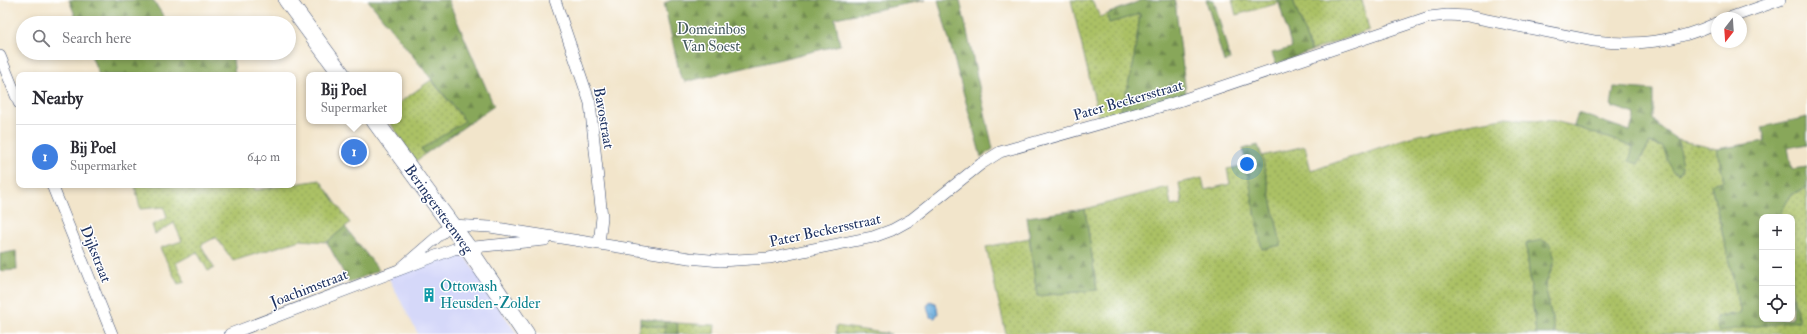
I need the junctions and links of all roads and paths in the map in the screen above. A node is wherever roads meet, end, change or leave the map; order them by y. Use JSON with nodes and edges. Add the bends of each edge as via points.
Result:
{"nodes":[{"id":1,"x":287,"y":0,"type":"edge"},
{"id":2,"x":556,"y":0,"type":"edge"},
{"id":3,"x":1780,"y":0,"type":"edge"},
{"id":4,"x":1746,"y":12,"type":"edge"},
{"id":5,"x":1711,"y":26,"type":"edge"},
{"id":6,"x":0,"y":56,"type":"edge"},
{"id":7,"x":340,"y":72,"type":"edge"},
{"id":8,"x":16,"y":96,"type":"edge"},
{"id":9,"x":377,"y":124,"type":"edge"},
{"id":10,"x":53,"y":188,"type":"edge"},
{"id":11,"x":451,"y":225,"type":"junction"},
{"id":12,"x":561,"y":239,"type":"junction"},
{"id":13,"x":599,"y":244,"type":"junction"},
{"id":14,"x":468,"y":248,"type":"junction"},
{"id":15,"x":399,"y":270,"type":"junction"},
{"id":16,"x":502,"y":297,"type":"junction"},
{"id":17,"x":112,"y":334,"type":"edge"},
{"id":18,"x":230,"y":334,"type":"edge"},
{"id":19,"x":526,"y":334,"type":"edge"},
{"id":20,"x":536,"y":334,"type":"edge"}],
"edges":[{"from":1,"to":7,"type":"main road"},
{"from":2,"to":13,"type":"street","name":"Bavostraat","via":[[590,103],[602,217]]},
{"from":3,"to":4,"type":"street"},
{"from":5,"to":13,"type":"street","name":"Pater Beckersstraat","via":[[1664,40],[1622,44],[1594,41],[1467,16],[1429,17],[1170,104],[1000,152],[912,219],[873,237],[770,258],[720,261]]},
{"from":6,"to":8,"type":"street"},
{"from":9,"to":11,"type":"main road","name":"Beringersteenweg"},
{"from":10,"to":17,"type":"street","name":"Dijkstraat"},
{"from":11,"to":12,"type":"street","name":"Pater Beckersstraat","via":[[490,227]]},
{"from":11,"to":14,"type":"main road","name":"Beringersteenweg"},
{"from":11,"to":15,"type":"street","name":"Joachimstraat"},
{"from":12,"to":13,"type":"street","name":"Pater Beckersstraat"},
{"from":12,"to":14,"type":"street","name":"Pater Beckersstraat"},
{"from":14,"to":15,"type":"street","name":"Joachimstraat","via":[[454,250]]},
{"from":14,"to":16,"type":"main road","name":"Beringersteenweg"},
{"from":15,"to":18,"type":"street","name":"Joachimstraat"},
{"from":16,"to":19,"type":"main road","name":"Beringersteenweg"},
{"from":16,"to":20,"type":"main road","name":"Beringersteenweg","via":[[519,312]]}]}
